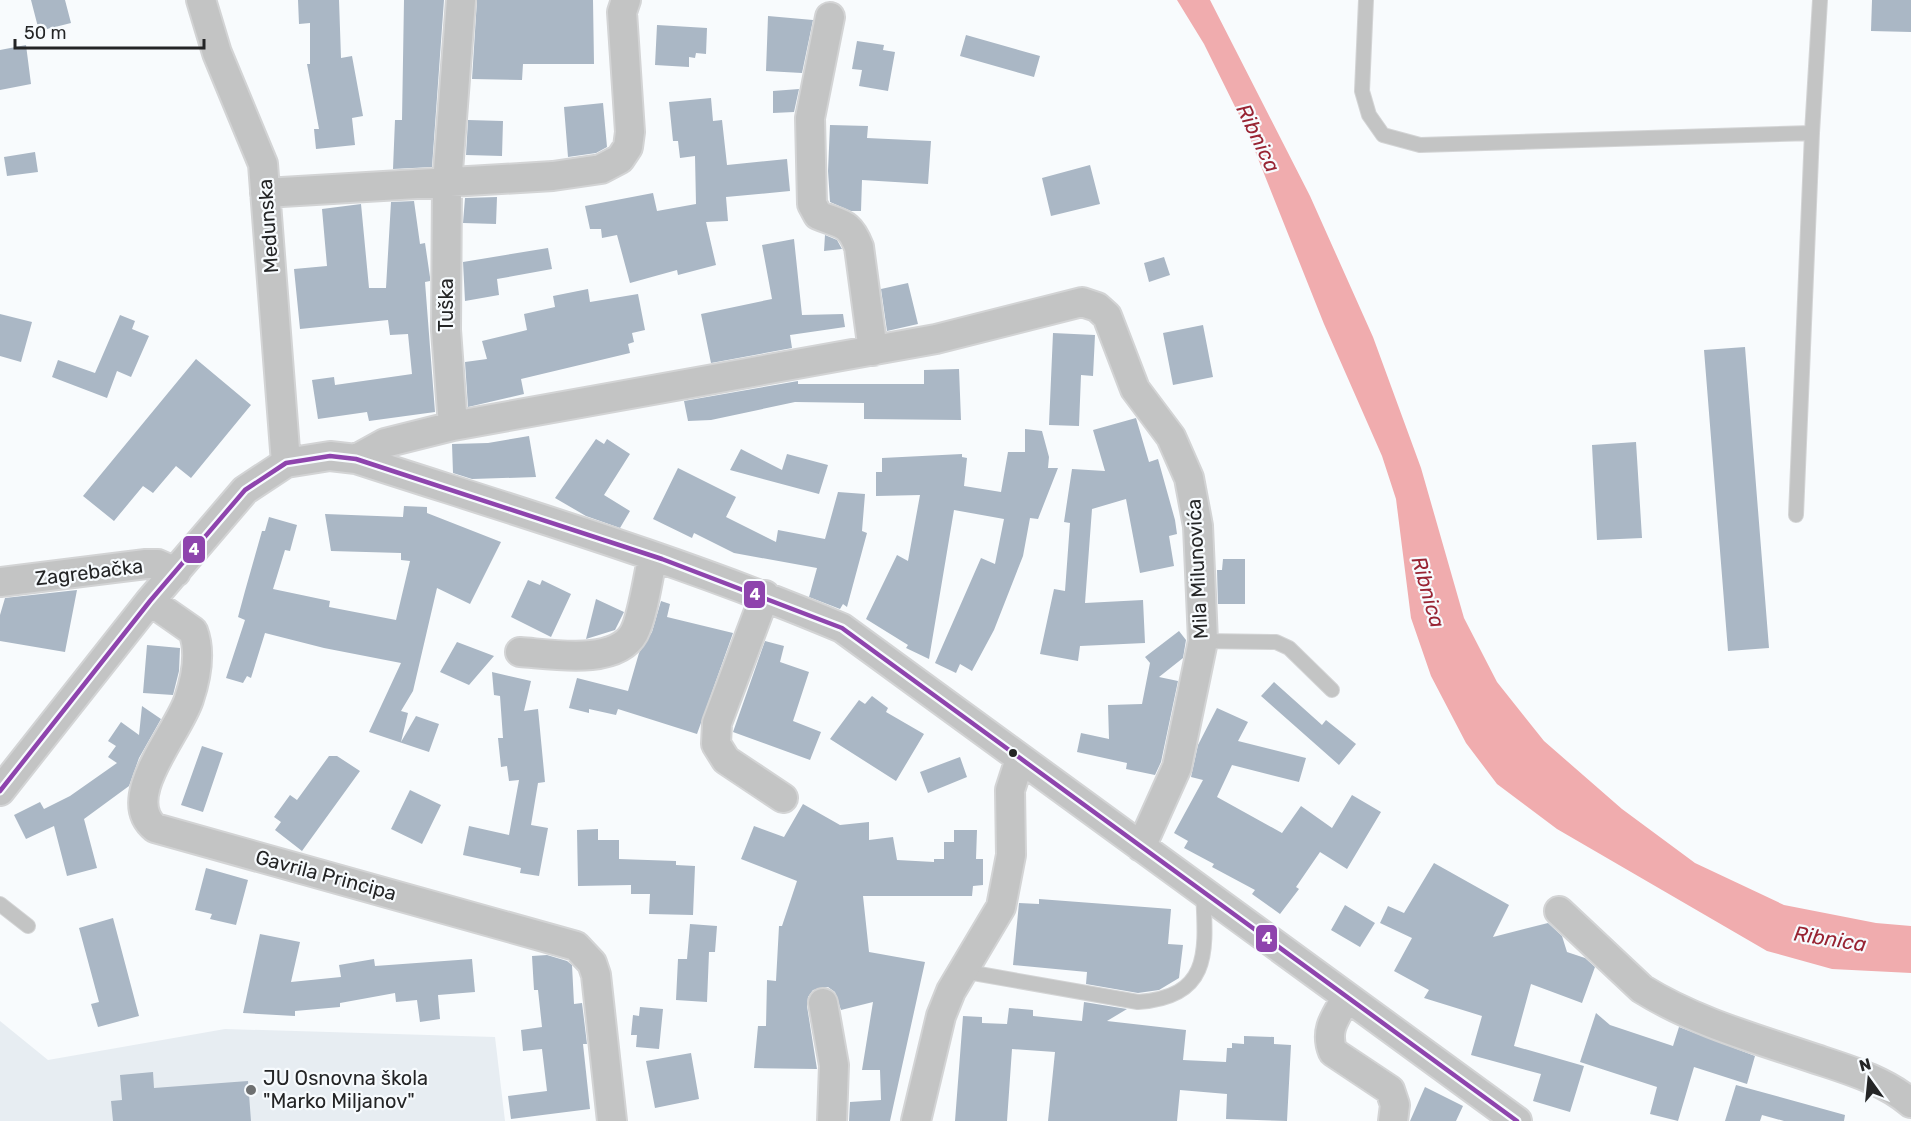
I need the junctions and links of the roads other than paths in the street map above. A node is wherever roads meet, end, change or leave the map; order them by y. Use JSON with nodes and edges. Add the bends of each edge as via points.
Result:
{"nodes":[{"id":1,"x":201,"y":0,"type":"edge"},
{"id":2,"x":461,"y":0,"type":"edge"},
{"id":3,"x":626,"y":0,"type":"edge"},
{"id":4,"x":1366,"y":0,"type":"edge"},
{"id":5,"x":1820,"y":0,"type":"edge"},
{"id":6,"x":830,"y":17,"type":"dead end"},
{"id":7,"x":1812,"y":133,"type":"junction"},
{"id":8,"x":447,"y":184,"type":"junction"},
{"id":9,"x":265,"y":193,"type":"junction"},
{"id":10,"x":873,"y":351,"type":"junction"},
{"id":11,"x":453,"y":426,"type":"junction"},
{"id":12,"x":356,"y":459,"type":"junction"},
{"id":13,"x":276,"y":469,"type":"junction"},
{"id":14,"x":1796,"y":515,"type":"dead end"},
{"id":15,"x":653,"y":556,"type":"junction"},
{"id":16,"x":176,"y":572,"type":"junction"},
{"id":17,"x":0,"y":582,"type":"edge"},
{"id":18,"x":765,"y":595,"type":"junction"},
{"id":19,"x":150,"y":601,"type":"junction"},
{"id":20,"x":1203,"y":641,"type":"junction"},
{"id":21,"x":520,"y":652,"type":"dead end"},
{"id":22,"x":1332,"y":690,"type":"dead end"},
{"id":23,"x":1020,"y":759,"type":"junction"},
{"id":24,"x":0,"y":791,"type":"edge"},
{"id":25,"x":783,"y":798,"type":"dead end"},
{"id":26,"x":1142,"y":847,"type":"junction"},
{"id":27,"x":1203,"y":891,"type":"junction"},
{"id":28,"x":0,"y":904,"type":"edge"},
{"id":29,"x":1560,"y":911,"type":"dead end"},
{"id":30,"x":27,"y":926,"type":"dead end"},
{"id":31,"x":962,"y":971,"type":"junction"},
{"id":32,"x":1347,"y":997,"type":"junction"},
{"id":33,"x":823,"y":1003,"type":"dead end"},
{"id":34,"x":1911,"y":1103,"type":"edge"},
{"id":35,"x":612,"y":1121,"type":"edge"},
{"id":36,"x":832,"y":1121,"type":"edge"},
{"id":37,"x":916,"y":1121,"type":"edge"},
{"id":38,"x":1393,"y":1121,"type":"edge"},
{"id":39,"x":1517,"y":1121,"type":"edge"}],
"edges":[{"from":1,"to":9,"type":"street","name":"Medunska","via":[[217,53],[263,164]]},
{"from":2,"to":8,"type":"street","name":"Tuška"},
{"from":3,"to":8,"type":"street","via":[[622,12],[630,132],[628,147],[620,159],[601,169],[553,176]]},
{"from":4,"to":7,"type":"lane","via":[[1362,91],[1369,115],[1383,135],[1420,145]]},
{"from":5,"to":7,"type":"lane"},
{"from":6,"to":10,"type":"street","via":[[810,118],[812,204],[818,215],[844,223],[853,232],[859,247]]},
{"from":7,"to":14,"type":"lane"},
{"from":8,"to":9,"type":"street"},
{"from":8,"to":11,"type":"street","name":"Tuška","via":[[446,330]]},
{"from":9,"to":13,"type":"street","name":"Medunska"},
{"from":10,"to":11,"type":"street"},
{"from":10,"to":20,"type":"street","name":"Mila Milunovića","via":[[1082,302],[1107,316],[1135,389],[1171,437],[1189,478],[1198,526]]},
{"from":11,"to":12,"type":"street","via":[[385,443]]},
{"from":12,"to":13,"type":"street","via":[[330,456]]},
{"from":12,"to":15,"type":"street"},
{"from":13,"to":16,"type":"street","via":[[246,490]]},
{"from":15,"to":18,"type":"street"},
{"from":15,"to":21,"type":"street","via":[[634,632],[626,644],[594,655]]},
{"from":16,"to":17,"type":"street","name":"Zagrebačka","via":[[158,564],[146,564]]},
{"from":16,"to":19,"type":"street"},
{"from":18,"to":23,"type":"street","via":[[842,628]]},
{"from":18,"to":25,"type":"street","via":[[717,723],[717,744],[726,760]]},
{"from":19,"to":24,"type":"street"},
{"from":19,"to":35,"type":"street","name":"Gavrila Principa","via":[[193,631],[198,652],[189,701],[156,761],[145,792],[143,813],[149,823],[155,828],[576,946],[592,963],[596,975]]},
{"from":20,"to":22,"type":"lane","via":[[1276,642],[1289,648]]},
{"from":20,"to":26,"type":"street","name":"Mila Milunovića","via":[[1177,767]]},
{"from":23,"to":26,"type":"street"},
{"from":23,"to":31,"type":"street","via":[[1010,790],[1011,855],[1001,907]]},
{"from":26,"to":27,"type":"street"},
{"from":27,"to":31,"type":"lane","via":[[1204,938],[1198,973],[1184,990],[1164,1000],[1138,1002]]},
{"from":27,"to":32,"type":"street"},
{"from":28,"to":30,"type":"lane"},
{"from":29,"to":34,"type":"street","via":[[1655,997],[1719,1025],[1852,1071],[1890,1088]]},
{"from":31,"to":37,"type":"street","via":[[941,1016]]},
{"from":32,"to":38,"type":"street","via":[[1330,1025],[1329,1044],[1333,1052],[1390,1090],[1395,1105]]},
{"from":32,"to":39,"type":"street"},
{"from":33,"to":36,"type":"street","via":[[834,1065]]}]}
